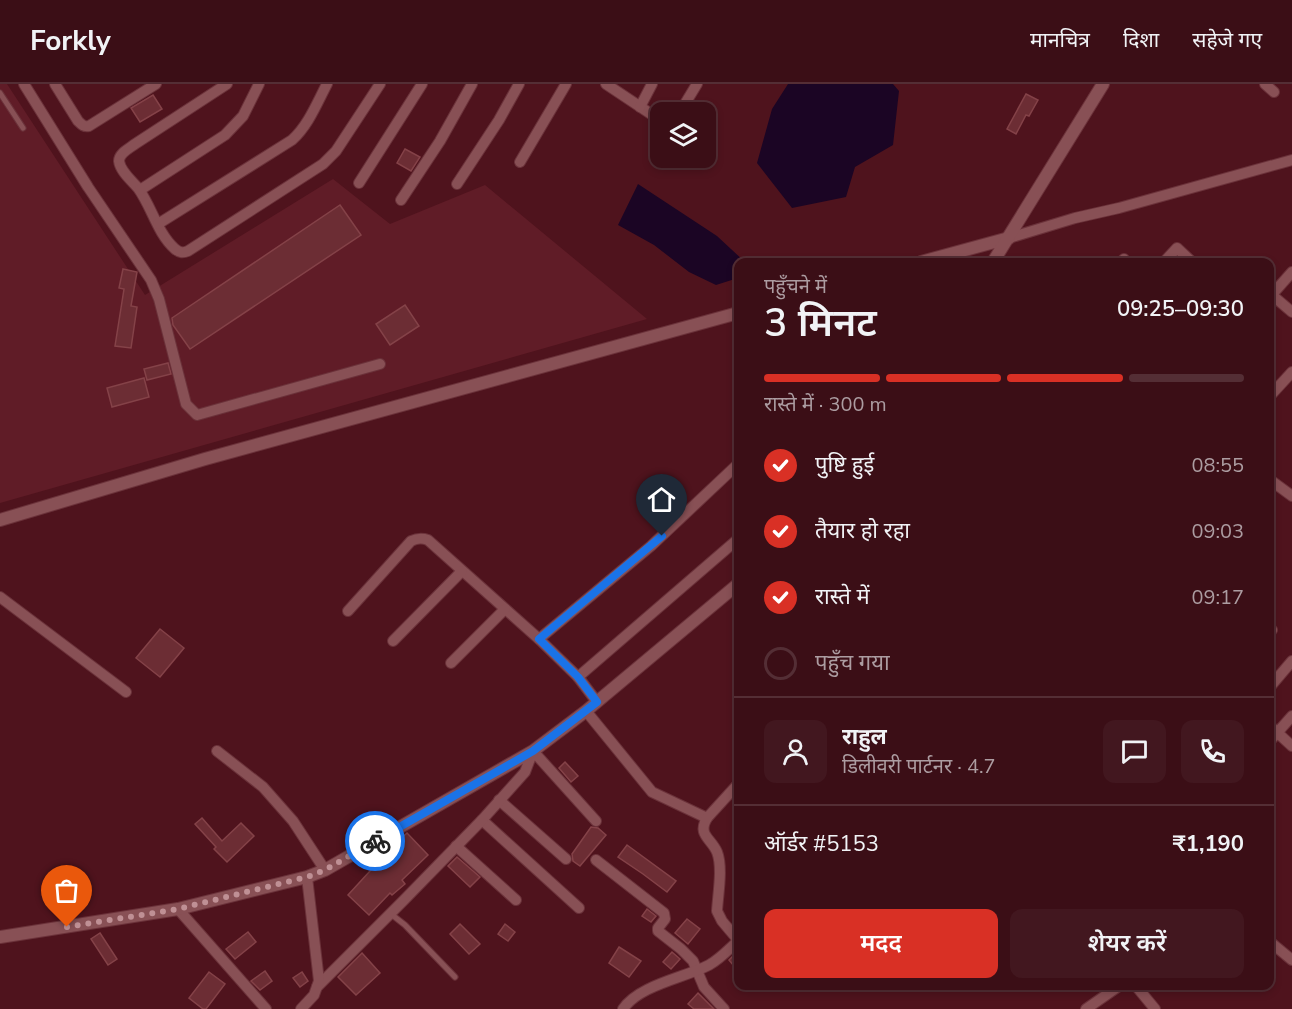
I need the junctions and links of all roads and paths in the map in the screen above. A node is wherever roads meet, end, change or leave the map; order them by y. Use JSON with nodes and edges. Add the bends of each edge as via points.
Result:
{"nodes":[{"id":1,"x":24,"y":84,"type":"edge"},
{"id":2,"x":55,"y":84,"type":"edge"},
{"id":3,"x":156,"y":84,"type":"edge"},
{"id":4,"x":227,"y":84,"type":"edge"},
{"id":5,"x":260,"y":84,"type":"edge"},
{"id":6,"x":327,"y":84,"type":"edge"},
{"id":7,"x":380,"y":84,"type":"edge"},
{"id":8,"x":422,"y":84,"type":"edge"},
{"id":9,"x":472,"y":84,"type":"edge"},
{"id":10,"x":519,"y":84,"type":"edge"},
{"id":11,"x":566,"y":84,"type":"edge"},
{"id":12,"x":608,"y":84,"type":"edge"},
{"id":13,"x":652,"y":84,"type":"edge"},
{"id":14,"x":697,"y":84,"type":"edge"},
{"id":15,"x":1103,"y":84,"type":"edge"},
{"id":16,"x":1265,"y":84,"type":"edge"},
{"id":17,"x":1274,"y":92,"type":"dead end"},
{"id":18,"x":0,"y":93,"type":"edge"},
{"id":19,"x":686,"y":102,"type":"edge"},
{"id":20,"x":640,"y":107,"type":"junction"},
{"id":21,"x":650,"y":114,"type":"edge"},
{"id":22,"x":23,"y":128,"type":"dead end"},
{"id":23,"x":1292,"y":160,"type":"edge"},
{"id":24,"x":520,"y":162,"type":"dead end"},
{"id":25,"x":359,"y":183,"type":"dead end"},
{"id":26,"x":458,"y":184,"type":"dead end"},
{"id":27,"x":140,"y":190,"type":"junction"},
{"id":28,"x":400,"y":200,"type":"dead end"},
{"id":29,"x":158,"y":224,"type":"junction"},
{"id":30,"x":1009,"y":238,"type":"junction"},
{"id":31,"x":936,"y":258,"type":"edge"},
{"id":32,"x":996,"y":258,"type":"edge"},
{"id":33,"x":1168,"y":258,"type":"edge"},
{"id":34,"x":1188,"y":258,"type":"edge"},
{"id":35,"x":1292,"y":272,"type":"edge"},
{"id":36,"x":1274,"y":292,"type":"edge"},
{"id":37,"x":1274,"y":300,"type":"edge"},
{"id":38,"x":1292,"y":312,"type":"edge"},
{"id":39,"x":734,"y":314,"type":"edge"},
{"id":40,"x":380,"y":364,"type":"dead end"},
{"id":41,"x":1292,"y":372,"type":"edge"},
{"id":42,"x":1274,"y":392,"type":"edge"},
{"id":43,"x":734,"y":468,"type":"edge"},
{"id":44,"x":1274,"y":483,"type":"edge"},
{"id":45,"x":1292,"y":496,"type":"edge"},
{"id":46,"x":0,"y":520,"type":"edge"},
{"id":47,"x":734,"y":542,"type":"edge"},
{"id":48,"x":462,"y":571,"type":"junction"},
{"id":49,"x":734,"y":587,"type":"edge"},
{"id":50,"x":0,"y":597,"type":"edge"},
{"id":51,"x":505,"y":609,"type":"junction"},
{"id":52,"x":348,"y":611,"type":"dead end"},
{"id":53,"x":539,"y":639,"type":"junction"},
{"id":54,"x":393,"y":641,"type":"dead end"},
{"id":55,"x":1292,"y":661,"type":"edge"},
{"id":56,"x":451,"y":663,"type":"dead end"},
{"id":57,"x":578,"y":677,"type":"junction"},
{"id":58,"x":1274,"y":682,"type":"edge"},
{"id":59,"x":126,"y":692,"type":"dead end"},
{"id":60,"x":597,"y":702,"type":"junction"},
{"id":61,"x":586,"y":711,"type":"junction"},
{"id":62,"x":1292,"y":716,"type":"edge"},
{"id":63,"x":1274,"y":729,"type":"edge"},
{"id":64,"x":1278,"y":733,"type":"junction"},
{"id":65,"x":1274,"y":737,"type":"edge"},
{"id":66,"x":1292,"y":746,"type":"edge"},
{"id":67,"x":533,"y":751,"type":"junction"},
{"id":68,"x":217,"y":752,"type":"dead end"},
{"id":69,"x":734,"y":788,"type":"edge"},
{"id":70,"x":499,"y":800,"type":"junction"},
{"id":71,"x":707,"y":818,"type":"junction"},
{"id":72,"x":482,"y":820,"type":"junction"},
{"id":73,"x":596,"y":821,"type":"dead end"},
{"id":74,"x":456,"y":846,"type":"junction"},
{"id":75,"x":566,"y":859,"type":"dead end"},
{"id":76,"x":596,"y":860,"type":"dead end"},
{"id":77,"x":325,"y":870,"type":"junction"},
{"id":78,"x":307,"y":877,"type":"junction"},
{"id":79,"x":516,"y":900,"type":"dead end"},
{"id":80,"x":579,"y":908,"type":"dead end"},
{"id":81,"x":178,"y":909,"type":"junction"},
{"id":82,"x":390,"y":913,"type":"junction"},
{"id":83,"x":734,"y":935,"type":"edge"},
{"id":84,"x":0,"y":937,"type":"edge"},
{"id":85,"x":734,"y":943,"type":"edge"},
{"id":86,"x":1274,"y":946,"type":"edge"},
{"id":87,"x":1292,"y":960,"type":"edge"},
{"id":88,"x":697,"y":969,"type":"junction"},
{"id":89,"x":455,"y":976,"type":"dead end"},
{"id":90,"x":317,"y":987,"type":"junction"},
{"id":91,"x":1113,"y":990,"type":"edge"},
{"id":92,"x":1139,"y":990,"type":"edge"},
{"id":93,"x":266,"y":1009,"type":"edge"},
{"id":94,"x":301,"y":1009,"type":"edge"},
{"id":95,"x":623,"y":1009,"type":"edge"},
{"id":96,"x":724,"y":1009,"type":"edge"},
{"id":97,"x":1086,"y":1009,"type":"edge"},
{"id":98,"x":1155,"y":1009,"type":"edge"}],
"edges":[{"from":1,"to":40,"type":"street","via":[[151,280],[186,404],[197,415]]},
{"from":2,"to":3,"type":"street","via":[[78,121],[86,126]]},
{"from":4,"to":27,"type":"street","via":[[122,154],[119,162]]},
{"from":5,"to":27,"type":"street","via":[[243,116],[225,135]]},
{"from":6,"to":29,"type":"street","via":[[305,125],[292,140]]},
{"from":7,"to":29,"type":"street","via":[[330,159],[210,238],[189,251],[178,252]]},
{"from":8,"to":25,"type":"street"},
{"from":9,"to":28,"type":"street"},
{"from":10,"to":26,"type":"street"},
{"from":11,"to":24,"type":"street"},
{"from":12,"to":20,"type":"street"},
{"from":13,"to":20,"type":"street"},
{"from":14,"to":19,"type":"street"},
{"from":15,"to":30,"type":"street"},
{"from":16,"to":17,"type":"street"},
{"from":18,"to":22,"type":"lane"},
{"from":20,"to":21,"type":"street"},
{"from":23,"to":30,"type":"street"},
{"from":27,"to":29,"type":"street"},
{"from":30,"to":31,"type":"street"},
{"from":30,"to":32,"type":"street"},
{"from":33,"to":34,"type":"street","via":[[1177,248]]},
{"from":35,"to":36,"type":"street"},
{"from":37,"to":38,"type":"street"},
{"from":39,"to":46,"type":"street","via":[[205,459]]},
{"from":41,"to":42,"type":"street"},
{"from":43,"to":53,"type":"street","via":[[651,546]]},
{"from":44,"to":45,"type":"street"},
{"from":47,"to":57,"type":"street"},
{"from":48,"to":51,"type":"street"},
{"from":48,"to":52,"type":"street","via":[[428,540],[416,538]]},
{"from":48,"to":54,"type":"street"},
{"from":49,"to":60,"type":"street"},
{"from":50,"to":59,"type":"street"},
{"from":51,"to":53,"type":"street"},
{"from":51,"to":56,"type":"street"},
{"from":53,"to":57,"type":"street"},
{"from":55,"to":58,"type":"street"},
{"from":57,"to":60,"type":"street"},
{"from":60,"to":61,"type":"street"},
{"from":61,"to":67,"type":"street"},
{"from":61,"to":71,"type":"street","via":[[652,792]]},
{"from":62,"to":64,"type":"street"},
{"from":63,"to":64,"type":"street"},
{"from":64,"to":65,"type":"street"},
{"from":64,"to":66,"type":"street"},
{"from":67,"to":70,"type":"street","via":[[525,772]]},
{"from":67,"to":73,"type":"street"},
{"from":67,"to":77,"type":"street"},
{"from":68,"to":77,"type":"street","via":[[263,787],[293,821]]},
{"from":69,"to":71,"type":"street"},
{"from":70,"to":72,"type":"street"},
{"from":70,"to":75,"type":"street"},
{"from":71,"to":83,"type":"street","via":[[702,830],[718,855],[717,910]]},
{"from":72,"to":74,"type":"street"},
{"from":72,"to":80,"type":"street"},
{"from":74,"to":79,"type":"street"},
{"from":74,"to":82,"type":"street"},
{"from":76,"to":88,"type":"street","via":[[664,913],[658,931],[681,949]]},
{"from":77,"to":78,"type":"street"},
{"from":78,"to":81,"type":"street"},
{"from":78,"to":90,"type":"street"},
{"from":81,"to":84,"type":"street"},
{"from":81,"to":93,"type":"street"},
{"from":82,"to":89,"type":"lane"},
{"from":82,"to":90,"type":"street"},
{"from":85,"to":88,"type":"street"},
{"from":86,"to":87,"type":"street"},
{"from":88,"to":95,"type":"street","via":[[654,986]]},
{"from":88,"to":96,"type":"street","via":[[704,987]]},
{"from":90,"to":94,"type":"street"},
{"from":91,"to":97,"type":"street"},
{"from":92,"to":98,"type":"street"}]}
